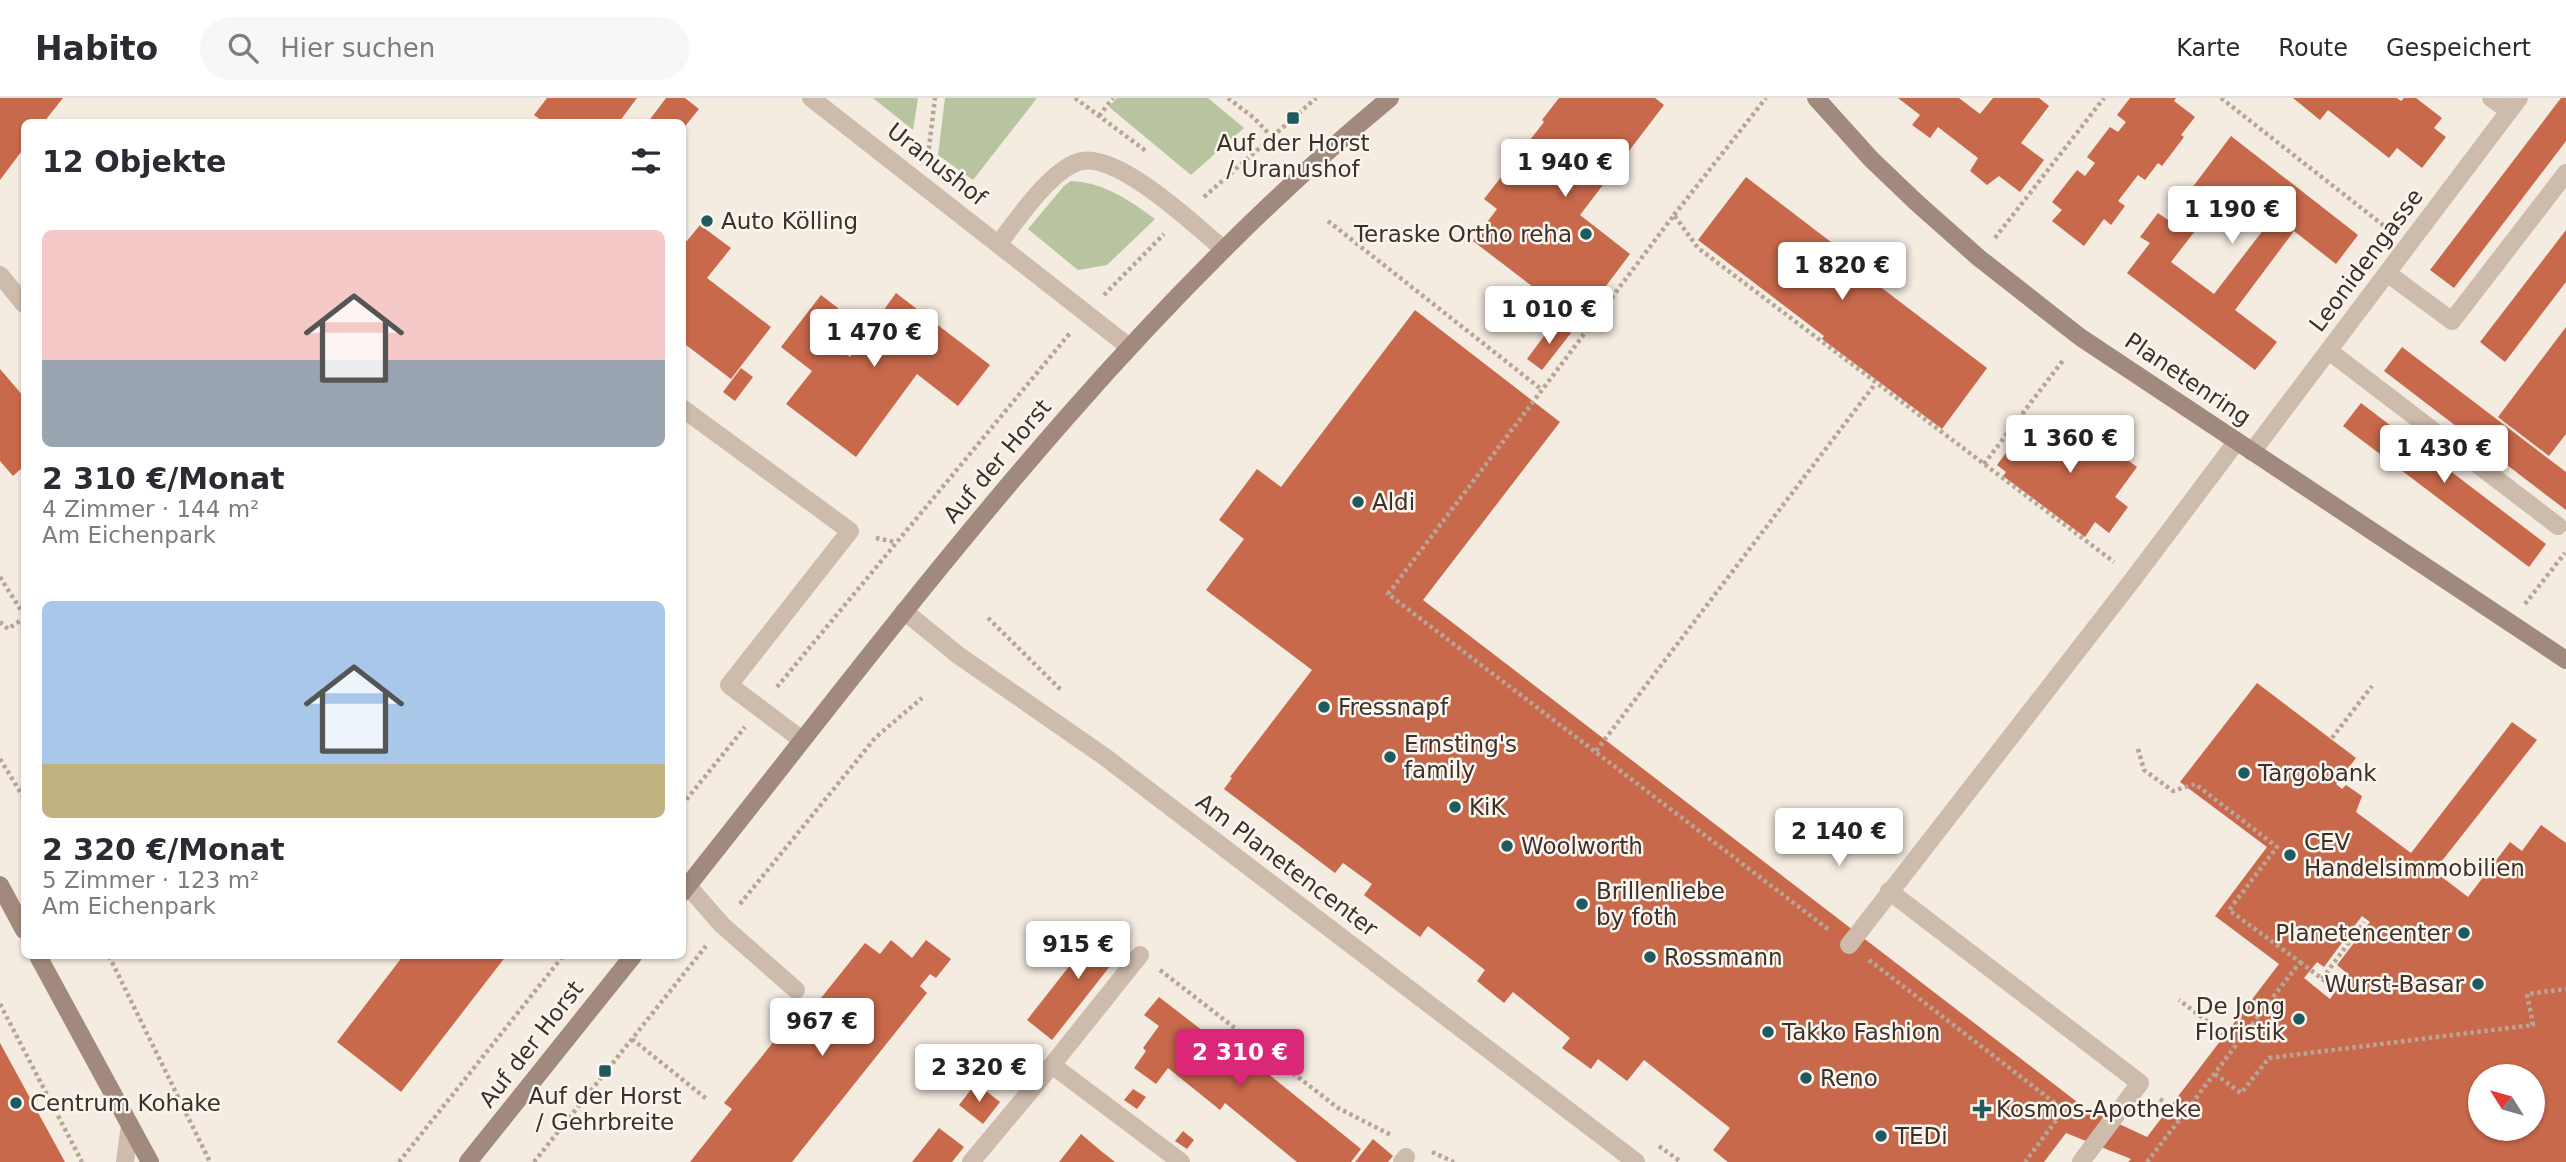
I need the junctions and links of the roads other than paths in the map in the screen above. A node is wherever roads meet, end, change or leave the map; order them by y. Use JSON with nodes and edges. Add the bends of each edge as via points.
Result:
{"nodes":[{"id":1,"x":811,"y":98,"type":"edge"},
{"id":2,"x":1390,"y":98,"type":"edge"},
{"id":3,"x":1816,"y":98,"type":"edge"},
{"id":4,"x":2491,"y":98,"type":"edge"},
{"id":5,"x":2514,"y":105,"type":"edge"},
{"id":6,"x":2566,"y":173,"type":"edge"},
{"id":7,"x":999,"y":243,"type":"junction"},
{"id":8,"x":1223,"y":248,"type":"junction"},
{"id":9,"x":2387,"y":272,"type":"junction"},
{"id":10,"x":0,"y":275,"type":"edge"},
{"id":11,"x":21,"y":300,"type":"edge"},
{"id":12,"x":1128,"y":346,"type":"junction"},
{"id":13,"x":2329,"y":351,"type":"junction"},
{"id":14,"x":686,"y":411,"type":"edge"},
{"id":15,"x":2236,"y":441,"type":"junction"},
{"id":16,"x":2252,"y":452,"type":"junction"},
{"id":17,"x":2558,"y":526,"type":"dead end"},
{"id":18,"x":904,"y":611,"type":"junction"},
{"id":19,"x":2566,"y":660,"type":"edge"},
{"id":20,"x":802,"y":740,"type":"junction"},
{"id":21,"x":0,"y":885,"type":"edge"},
{"id":22,"x":686,"y":885,"type":"edge"},
{"id":23,"x":686,"y":889,"type":"edge"},
{"id":24,"x":1889,"y":891,"type":"junction"},
{"id":25,"x":21,"y":924,"type":"edge"},
{"id":26,"x":1849,"y":944,"type":"road end"},
{"id":27,"x":1140,"y":955,"type":"road end"},
{"id":28,"x":40,"y":959,"type":"edge"},
{"id":29,"x":631,"y":959,"type":"edge"},
{"id":30,"x":796,"y":990,"type":"dead end"},
{"id":31,"x":1052,"y":1065,"type":"junction"},
{"id":32,"x":130,"y":1125,"type":"junction"},
{"id":33,"x":125,"y":1162,"type":"edge"},
{"id":34,"x":150,"y":1162,"type":"edge"},
{"id":35,"x":468,"y":1162,"type":"edge"},
{"id":36,"x":971,"y":1162,"type":"edge"},
{"id":37,"x":1181,"y":1162,"type":"edge"},
{"id":38,"x":1636,"y":1162,"type":"edge"},
{"id":39,"x":2081,"y":1162,"type":"edge"}],
"edges":[{"from":1,"to":7,"type":"street","name":"Uranushof"},
{"from":2,"to":8,"type":"street","name":"Auf der Horst"},
{"from":3,"to":15,"type":"street","name":"Planetenring","via":[[1871,159],[1979,258],[2080,337]]},
{"from":4,"to":5,"type":"street"},
{"from":5,"to":9,"type":"street","name":"Leonidengasse"},
{"from":6,"to":9,"type":"street","via":[[2452,321]]},
{"from":7,"to":8,"type":"street","via":[[1064,170],[1079,162],[1099,160],[1135,179]]},
{"from":7,"to":12,"type":"street","name":"Uranushof"},
{"from":8,"to":12,"type":"street","name":"Auf der Horst"},
{"from":9,"to":13,"type":"street","name":"Leonidengasse"},
{"from":10,"to":11,"type":"street"},
{"from":12,"to":18,"type":"street","name":"Auf der Horst"},
{"from":13,"to":16,"type":"street","name":"Leonidengasse"},
{"from":13,"to":17,"type":"street"},
{"from":14,"to":20,"type":"street","via":[[850,531],[729,685]]},
{"from":15,"to":16,"type":"street","name":"Planetenring"},
{"from":15,"to":24,"type":"street"},
{"from":16,"to":19,"type":"street","name":"Planetenring"},
{"from":18,"to":20,"type":"street","name":"Auf der Horst"},
{"from":18,"to":38,"type":"street","name":"Am Planetencenter","via":[[958,655],[1105,757]]},
{"from":20,"to":22,"type":"street","name":"Auf der Horst"},
{"from":21,"to":25,"type":"street"},
{"from":23,"to":30,"type":"street"},
{"from":24,"to":26,"type":"street"},
{"from":24,"to":39,"type":"street","via":[[2140,1083]]},
{"from":27,"to":31,"type":"street"},
{"from":28,"to":32,"type":"street"},
{"from":29,"to":35,"type":"street","name":"Auf der Horst"},
{"from":31,"to":36,"type":"street"},
{"from":31,"to":37,"type":"street"},
{"from":32,"to":33,"type":"street"},
{"from":32,"to":34,"type":"street"}]}
